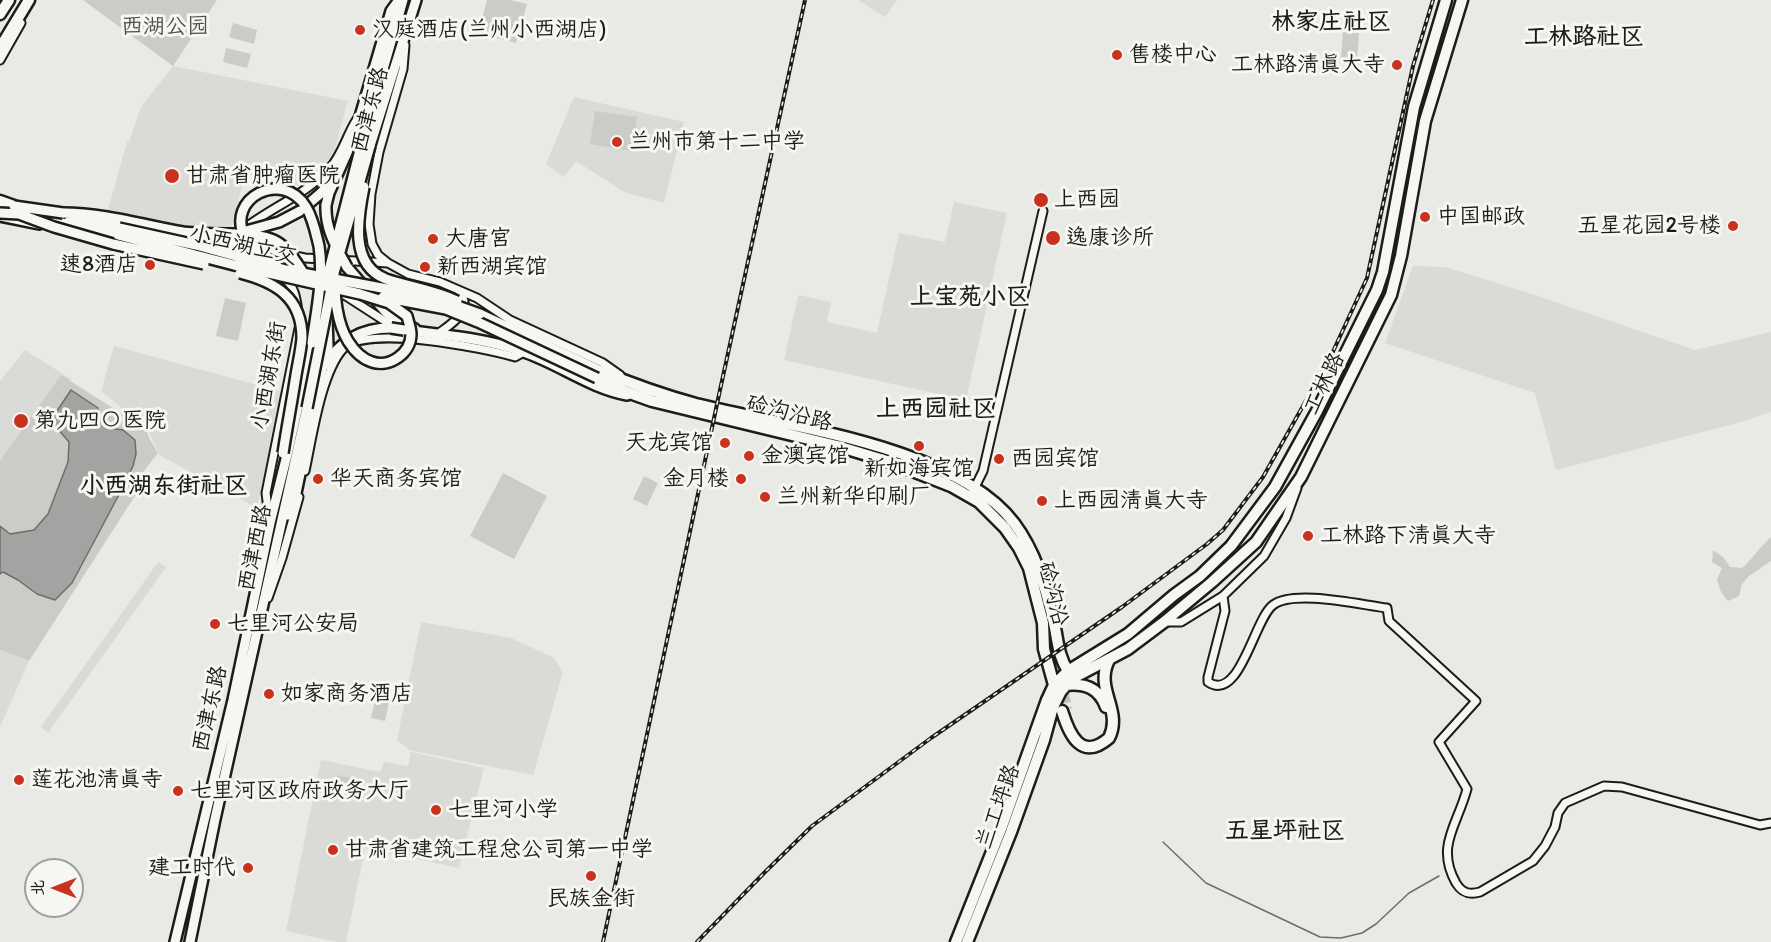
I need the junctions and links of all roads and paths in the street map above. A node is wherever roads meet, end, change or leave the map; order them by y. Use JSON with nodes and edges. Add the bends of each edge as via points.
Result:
{"nodes":[{"id":1,"x":9,"y":0,"type":"edge"},
{"id":2,"x":21,"y":0,"type":"edge"},
{"id":3,"x":31,"y":0,"type":"edge"},
{"id":4,"x":397,"y":0,"type":"edge"},
{"id":5,"x":404,"y":0,"type":"edge"},
{"id":6,"x":416,"y":0,"type":"edge"},
{"id":7,"x":1446,"y":0,"type":"edge"},
{"id":8,"x":1461,"y":0,"type":"edge"},
{"id":9,"x":0,"y":14,"type":"edge"},
{"id":10,"x":406,"y":32,"type":"junction"},
{"id":11,"x":0,"y":37,"type":"edge"},
{"id":12,"x":0,"y":48,"type":"edge"},
{"id":13,"x":0,"y":60,"type":"edge"},
{"id":14,"x":387,"y":92,"type":"junction"},
{"id":15,"x":360,"y":114,"type":"junction"},
{"id":16,"x":366,"y":144,"type":"junction"},
{"id":17,"x":340,"y":168,"type":"junction"},
{"id":18,"x":0,"y":201,"type":"edge"},
{"id":19,"x":16,"y":210,"type":"junction"},
{"id":20,"x":1043,"y":212,"type":"dead end"},
{"id":21,"x":0,"y":213,"type":"edge"},
{"id":22,"x":247,"y":225,"type":"junction"},
{"id":23,"x":54,"y":227,"type":"junction"},
{"id":24,"x":235,"y":234,"type":"junction"},
{"id":25,"x":221,"y":241,"type":"junction"},
{"id":26,"x":241,"y":244,"type":"junction"},
{"id":27,"x":218,"y":258,"type":"junction"},
{"id":28,"x":388,"y":263,"type":"junction"},
{"id":29,"x":249,"y":265,"type":"junction"},
{"id":30,"x":281,"y":271,"type":"junction"},
{"id":31,"x":334,"y":273,"type":"junction"},
{"id":32,"x":458,"y":289,"type":"junction"},
{"id":33,"x":360,"y":294,"type":"junction"},
{"id":34,"x":480,"y":314,"type":"junction"},
{"id":35,"x":422,"y":332,"type":"junction"},
{"id":36,"x":439,"y":333,"type":"junction"},
{"id":37,"x":415,"y":339,"type":"junction"},
{"id":38,"x":312,"y":343,"type":"junction"},
{"id":39,"x":524,"y":352,"type":"junction"},
{"id":40,"x":599,"y":374,"type":"junction"},
{"id":41,"x":320,"y":377,"type":"junction"},
{"id":42,"x":634,"y":385,"type":"junction"},
{"id":43,"x":644,"y":399,"type":"junction"},
{"id":44,"x":321,"y":400,"type":"junction"},
{"id":45,"x":285,"y":454,"type":"junction"},
{"id":46,"x":1301,"y":477,"type":"junction"},
{"id":47,"x":972,"y":492,"type":"junction"},
{"id":48,"x":270,"y":523,"type":"junction"},
{"id":49,"x":278,"y":538,"type":"junction"},
{"id":50,"x":1223,"y":596,"type":"junction"},
{"id":51,"x":263,"y":607,"type":"junction"},
{"id":52,"x":1043,"y":622,"type":"junction"},
{"id":53,"x":1164,"y":622,"type":"junction"},
{"id":54,"x":1055,"y":654,"type":"junction"},
{"id":55,"x":1109,"y":660,"type":"junction"},
{"id":56,"x":1048,"y":664,"type":"junction"},
{"id":57,"x":1068,"y":670,"type":"junction"},
{"id":58,"x":1054,"y":685,"type":"junction"},
{"id":59,"x":1066,"y":685,"type":"junction"},
{"id":60,"x":1771,"y":823,"type":"edge"},
{"id":61,"x":176,"y":942,"type":"edge"},
{"id":62,"x":190,"y":942,"type":"edge"},
{"id":63,"x":956,"y":942,"type":"edge"},
{"id":64,"x":967,"y":942,"type":"edge"}],
"edges":[{"from":1,"to":9,"type":"highway"},
{"from":2,"to":11,"type":"highway"},
{"from":3,"to":12,"type":"highway"},
{"from":3,"to":13,"type":"street"},
{"from":4,"to":15,"type":"main road"},
{"from":5,"to":16,"type":"main road","name":"西津东路"},
{"from":6,"to":10,"type":"main road","name":"西津东路"},
{"from":7,"to":57,"type":"highway","name":"工林路","via":[[1412,114],[1377,290],[1275,487],[1230,546],[1200,576],[1128,634]]},
{"from":8,"to":46,"type":"highway","name":"工林路","via":[[1425,121],[1391,295]]},
{"from":10,"to":14,"type":"main road","name":"西津东路"},
{"from":10,"to":28,"type":"street","name":"西津东路","via":[[403,69],[371,194],[372,244]]},
{"from":14,"to":16,"type":"main road","name":"西津东路"},
{"from":14,"to":34,"type":"main road","bridge":true,"via":[[360,213],[362,256],[384,279],[446,296]]},
{"from":15,"to":17,"type":"main road"},
{"from":15,"to":22,"type":"street","via":[[331,167],[278,208]]},
{"from":16,"to":31,"type":"main road","name":"西津西路","bridge":true},
{"from":16,"to":38,"type":"main road","bridge":true,"via":[[337,235]]},
{"from":17,"to":24,"type":"main road","bridge":true,"via":[[321,194],[300,211],[279,222]]},
{"from":17,"to":35,"type":"main road","bridge":true,"via":[[326,205],[328,229],[337,250],[386,312]]},
{"from":18,"to":19,"type":"highway"},
{"from":18,"to":25,"type":"street","via":[[198,242]]},
{"from":19,"to":21,"type":"main road","bridge":true},
{"from":19,"to":23,"type":"main road","bridge":true},
{"from":19,"to":24,"type":"main road","bridge":true,"via":[[132,221],[185,232]]},
{"from":19,"to":30,"type":"main road","name":"小西湖立交","bridge":true,"via":[[196,245]]},
{"from":19,"to":33,"type":"main road","name":"小西湖立交","bridge":true},
{"from":20,"to":47,"type":"street","via":[[982,471]]},
{"from":21,"to":23,"type":"main road","bridge":true},
{"from":21,"to":27,"type":"street"},
{"from":22,"to":25,"type":"street"},
{"from":22,"to":26,"type":"street"},
{"from":23,"to":45,"type":"main road","bridge":true,"via":[[260,278],[278,287],[298,312],[302,338]]},
{"from":24,"to":41,"type":"main road","bridge":true,"via":[[260,235],[282,244],[320,300],[327,317],[328,347]]},
{"from":25,"to":26,"type":"street"},
{"from":25,"to":27,"type":"street"},
{"from":26,"to":28,"type":"street","via":[[305,258]]},
{"from":26,"to":29,"type":"street"},
{"from":27,"to":29,"type":"street"},
{"from":28,"to":32,"type":"street"},
{"from":29,"to":30,"type":"street"},
{"from":30,"to":34,"type":"main road","name":"小西湖立交","bridge":true,"via":[[435,298]]},
{"from":30,"to":37,"type":"street","via":[[346,296]]},
{"from":30,"to":38,"type":"main road","bridge":true,"via":[[251,247],[241,227],[249,201],[260,191],[273,188],[298,197],[306,207],[319,247],[320,283]]},
{"from":30,"to":48,"type":"street","name":"小西湖东街","via":[[296,295],[299,329],[266,493]]},
{"from":31,"to":33,"type":"main road","bridge":true,"via":[[340,323],[350,343],[368,361],[392,361],[407,349],[411,334],[407,316],[389,303]]},
{"from":31,"to":49,"type":"main road","name":"西津西路","bridge":true},
{"from":32,"to":36,"type":"street","via":[[464,304],[459,319]]},
{"from":32,"to":42,"type":"street","via":[[510,320],[603,363]]},
{"from":33,"to":40,"type":"main road","bridge":true,"via":[[447,309]]},
{"from":34,"to":40,"type":"main road"},
{"from":35,"to":36,"type":"main road"},
{"from":35,"to":41,"type":"main road","bridge":true,"via":[[364,330],[339,346]]},
{"from":36,"to":39,"type":"main road"},
{"from":37,"to":39,"type":"street","via":[[462,344],[515,357]]},
{"from":37,"to":44,"type":"street","via":[[360,340],[345,346]]},
{"from":38,"to":45,"type":"main road"},
{"from":39,"to":43,"type":"main road","via":[[607,391]]},
{"from":40,"to":42,"type":"highway","name":"硷沟沿路"},
{"from":40,"to":43,"type":"highway","name":"硷沟沿路"},
{"from":41,"to":44,"type":"street"},
{"from":41,"to":49,"type":"main road","via":[[296,493]]},
{"from":42,"to":47,"type":"highway","name":"硷沟沿路","via":[[869,444],[922,463]]},
{"from":43,"to":47,"type":"highway","name":"硷沟沿路","via":[[856,451]]},
{"from":44,"to":51,"type":"street","via":[[291,530]]},
{"from":45,"to":48,"type":"main road","name":"西津东路"},
{"from":46,"to":50,"type":"street","via":[[1286,518],[1264,556]]},
{"from":46,"to":53,"type":"highway","name":"工林路","via":[[1256,542]]},
{"from":47,"to":52,"type":"highway","name":"硷沟沿","via":[[1019,548],[1029,568]]},
{"from":47,"to":54,"type":"highway","name":"硷沟沿","via":[[1000,507],[1028,543],[1042,583]]},
{"from":48,"to":61,"type":"main road","name":"西津东路"},
{"from":49,"to":51,"type":"main road","name":"西津西路"},
{"from":50,"to":53,"type":"street","via":[[1181,622]]},
{"from":50,"to":60,"type":"street","via":[[1225,610],[1208,677],[1211,685],[1224,685],[1235,677],[1273,604],[1319,597],[1388,608],[1389,621],[1476,701],[1439,742],[1467,789],[1446,851],[1456,882],[1466,893],[1480,892],[1533,861],[1545,846],[1565,802],[1604,786],[1622,787],[1760,825]]},
{"from":51,"to":62,"type":"main road","name":"西津西路"},
{"from":52,"to":54,"type":"highway"},
{"from":52,"to":56,"type":"highway","name":"硷沟沿"},
{"from":53,"to":55,"type":"highway","name":"工林路"},
{"from":54,"to":56,"type":"highway","via":[[1057,664]]},
{"from":54,"to":57,"type":"highway","name":"硷沟沿"},
{"from":55,"to":59,"type":"highway","name":"工林路"},
{"from":55,"to":59,"type":"highway","via":[[1103,680],[1113,722],[1109,738],[1096,746],[1074,740],[1064,710],[1077,738],[1098,740],[1107,730],[1108,711],[1102,698],[1087,686]]},
{"from":56,"to":58,"type":"highway","name":"硷沟沿"},
{"from":57,"to":58,"type":"highway","name":"工林路"},
{"from":58,"to":63,"type":"highway","name":"兰工坪路"},
{"from":59,"to":64,"type":"highway","name":"兰工坪路","via":[[1053,707],[1011,832]]}]}
